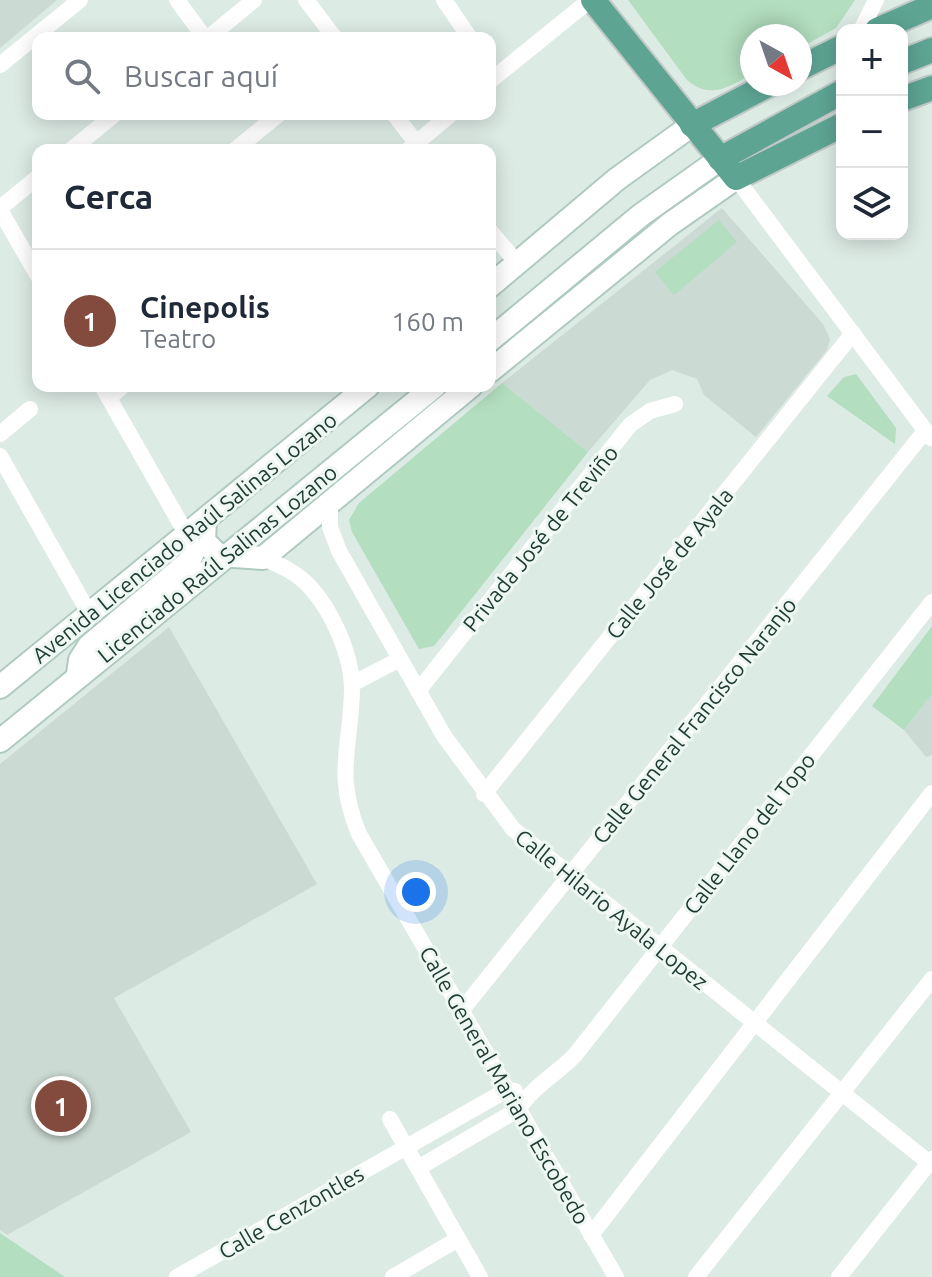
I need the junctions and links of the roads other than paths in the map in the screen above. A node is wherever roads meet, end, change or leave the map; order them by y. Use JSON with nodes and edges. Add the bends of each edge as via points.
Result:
{"nodes":[{"id":1,"x":80,"y":0,"type":"edge"},
{"id":2,"x":177,"y":0,"type":"edge"},
{"id":3,"x":254,"y":0,"type":"edge"},
{"id":4,"x":306,"y":0,"type":"edge"},
{"id":5,"x":444,"y":0,"type":"edge"},
{"id":6,"x":592,"y":0,"type":"edge"},
{"id":7,"x":876,"y":0,"type":"edge"},
{"id":8,"x":932,"y":6,"type":"edge"},
{"id":9,"x":864,"y":24,"type":"edge"},
{"id":10,"x":891,"y":24,"type":"edge"},
{"id":11,"x":41,"y":32,"type":"edge"},
{"id":12,"x":201,"y":32,"type":"edge"},
{"id":13,"x":214,"y":32,"type":"edge"},
{"id":14,"x":330,"y":32,"type":"edge"},
{"id":15,"x":466,"y":32,"type":"edge"},
{"id":16,"x":32,"y":39,"type":"edge"},
{"id":17,"x":836,"y":50,"type":"edge"},
{"id":18,"x":932,"y":50,"type":"edge"},
{"id":19,"x":908,"y":60,"type":"edge"},
{"id":20,"x":812,"y":62,"type":"edge"},
{"id":21,"x":0,"y":65,"type":"edge"},
{"id":22,"x":496,"y":71,"type":"edge"},
{"id":23,"x":836,"y":80,"type":"edge"},
{"id":24,"x":932,"y":88,"type":"edge"},
{"id":25,"x":836,"y":95,"type":"edge"},
{"id":26,"x":747,"y":96,"type":"edge"},
{"id":27,"x":908,"y":97,"type":"edge"},
{"id":28,"x":108,"y":120,"type":"edge"},
{"id":29,"x":272,"y":120,"type":"edge"},
{"id":30,"x":398,"y":120,"type":"edge"},
{"id":31,"x":445,"y":120,"type":"edge"},
{"id":32,"x":692,"y":125,"type":"junction"},
{"id":33,"x":836,"y":128,"type":"edge"},
{"id":34,"x":774,"y":129,"type":"junction"},
{"id":35,"x":78,"y":144,"type":"edge"},
{"id":36,"x":242,"y":144,"type":"edge"},
{"id":37,"x":413,"y":144,"type":"edge"},
{"id":38,"x":420,"y":144,"type":"edge"},
{"id":39,"x":720,"y":159,"type":"junction"},
{"id":40,"x":736,"y":178,"type":"junction"},
{"id":41,"x":32,"y":182,"type":"edge"},
{"id":42,"x":0,"y":209,"type":"edge"},
{"id":43,"x":496,"y":238,"type":"edge"},
{"id":44,"x":518,"y":264,"type":"junction"},
{"id":45,"x":32,"y":265,"type":"edge"},
{"id":46,"x":496,"y":281,"type":"edge"},
{"id":47,"x":853,"y":333,"type":"junction"},
{"id":48,"x":496,"y":335,"type":"edge"},
{"id":49,"x":496,"y":366,"type":"edge"},
{"id":50,"x":106,"y":392,"type":"edge"},
{"id":51,"x":361,"y":392,"type":"edge"},
{"id":52,"x":428,"y":392,"type":"edge"},
{"id":53,"x":464,"y":392,"type":"edge"},
{"id":54,"x":675,"y":404,"type":"dead end"},
{"id":55,"x":30,"y":409,"type":"dead end"},
{"id":56,"x":0,"y":434,"type":"edge"},
{"id":57,"x":929,"y":435,"type":"edge"},
{"id":58,"x":0,"y":456,"type":"edge"},
{"id":59,"x":330,"y":501,"type":"junction"},
{"id":60,"x":205,"y":520,"type":"junction"},
{"id":61,"x":187,"y":535,"type":"junction"},
{"id":62,"x":226,"y":557,"type":"junction"},
{"id":63,"x":263,"y":558,"type":"junction"},
{"id":64,"x":932,"y":602,"type":"edge"},
{"id":65,"x":89,"y":613,"type":"junction"},
{"id":66,"x":400,"y":659,"type":"junction"},
{"id":67,"x":78,"y":675,"type":"junction"},
{"id":68,"x":352,"y":684,"type":"junction"},
{"id":69,"x":0,"y":687,"type":"edge"},
{"id":70,"x":418,"y":691,"type":"junction"},
{"id":71,"x":0,"y":741,"type":"edge"},
{"id":72,"x":932,"y":793,"type":"edge"},
{"id":73,"x":484,"y":794,"type":"junction"},
{"id":74,"x":569,"y":877,"type":"junction"},
{"id":75,"x":657,"y":948,"type":"junction"},
{"id":76,"x":932,"y":979,"type":"edge"},
{"id":77,"x":462,"y":1010,"type":"junction"},
{"id":78,"x":754,"y":1023,"type":"junction"},
{"id":79,"x":507,"y":1090,"type":"junction"},
{"id":80,"x":841,"y":1092,"type":"junction"},
{"id":81,"x":529,"y":1093,"type":"junction"},
{"id":82,"x":519,"y":1109,"type":"junction"},
{"id":83,"x":390,"y":1119,"type":"dead end"},
{"id":84,"x":406,"y":1147,"type":"junction"},
{"id":85,"x":931,"y":1162,"type":"edge"},
{"id":86,"x":418,"y":1168,"type":"junction"},
{"id":87,"x":591,"y":1235,"type":"junction"},
{"id":88,"x":458,"y":1239,"type":"junction"},
{"id":89,"x":177,"y":1277,"type":"edge"},
{"id":90,"x":393,"y":1277,"type":"edge"},
{"id":91,"x":480,"y":1277,"type":"edge"},
{"id":92,"x":616,"y":1277,"type":"edge"},
{"id":93,"x":696,"y":1277,"type":"edge"},
{"id":94,"x":839,"y":1277,"type":"edge"}],
"edges":[{"from":1,"to":11,"type":"street"},
{"from":2,"to":12,"type":"street"},
{"from":3,"to":13,"type":"street"},
{"from":4,"to":14,"type":"street"},
{"from":5,"to":15,"type":"street"},
{"from":6,"to":22,"type":"street"},
{"from":6,"to":32,"type":"main road"},
{"from":7,"to":9,"type":"street"},
{"from":8,"to":10,"type":"main road"},
{"from":16,"to":21,"type":"street"},
{"from":17,"to":20,"type":"main road"},
{"from":18,"to":19,"type":"main road"},
{"from":23,"to":34,"type":"main road","via":[[781,114]]},
{"from":24,"to":27,"type":"main road"},
{"from":25,"to":34,"type":"main road"},
{"from":26,"to":32,"type":"main road"},
{"from":28,"to":35,"type":"street"},
{"from":29,"to":36,"type":"street"},
{"from":30,"to":37,"type":"street"},
{"from":31,"to":38,"type":"street"},
{"from":32,"to":39,"type":"main road"},
{"from":32,"to":44,"type":"main road","via":[[617,179]]},
{"from":33,"to":40,"type":"main road"},
{"from":34,"to":39,"type":"main road"},
{"from":39,"to":40,"type":"main road"},
{"from":39,"to":48,"type":"main road","via":[[641,215]]},
{"from":40,"to":47,"type":"street"},
{"from":40,"to":49,"type":"main road","via":[[670,224]]},
{"from":41,"to":42,"type":"street"},
{"from":42,"to":45,"type":"street"},
{"from":43,"to":44,"type":"street"},
{"from":44,"to":46,"type":"main road"},
{"from":47,"to":57,"type":"street"},
{"from":47,"to":73,"type":"street","name":"Calle José de Ayala"},
{"from":50,"to":61,"type":"street"},
{"from":51,"to":60,"type":"main road","name":"Avenida Licenciado Raúl Salinas Lozano"},
{"from":52,"to":62,"type":"main road","name":"Licenciado Raúl Salinas Lozano"},
{"from":53,"to":59,"type":"main road"},
{"from":54,"to":70,"type":"street","name":"Privada José de Treviño","via":[[650,411],[630,425]]},
{"from":55,"to":56,"type":"street"},
{"from":57,"to":74,"type":"street","name":"Calle General Francisco Naranjo"},
{"from":58,"to":65,"type":"street"},
{"from":59,"to":63,"type":"main road"},
{"from":59,"to":66,"type":"street","name":"Calle Hilario Ayala Lopez","via":[[334,540]]},
{"from":60,"to":61,"type":"main road","name":"Avenida Licenciado Raúl Salinas Lozano"},
{"from":60,"to":62,"type":"main road","via":[[204,541]]},
{"from":61,"to":65,"type":"main road","name":"Avenida Licenciado Raúl Salinas Lozano"},
{"from":61,"to":67,"type":"main road","via":[[194,550],[189,562],[89,646]]},
{"from":62,"to":63,"type":"main road"},
{"from":62,"to":67,"type":"main road","name":"Licenciado Raúl Salinas Lozano"},
{"from":63,"to":68,"type":"street","name":"Calle General Mariano Escobedo","via":[[311,587],[340,639]]},
{"from":64,"to":75,"type":"street","name":"Calle Llano del Topo"},
{"from":65,"to":69,"type":"main road","name":"Avenida Licenciado Raúl Salinas Lozano"},
{"from":66,"to":68,"type":"street"},
{"from":66,"to":70,"type":"street","name":"Calle Hilario Ayala Lopez"},
{"from":67,"to":71,"type":"main road","name":"Licenciado Raúl Salinas Lozano"},
{"from":68,"to":77,"type":"street","name":"Calle General Mariano Escobedo","via":[[343,774],[350,813]]},
{"from":70,"to":73,"type":"street","name":"Calle Hilario Ayala Lopez"},
{"from":72,"to":78,"type":"street"},
{"from":73,"to":74,"type":"street","name":"Calle Hilario Ayala Lopez","via":[[513,829]]},
{"from":74,"to":75,"type":"street","name":"Calle Hilario Ayala Lopez"},
{"from":74,"to":77,"type":"street","name":"Calle General Francisco Naranjo"},
{"from":75,"to":78,"type":"street","name":"Calle Hilario Ayala Lopez"},
{"from":75,"to":81,"type":"street","name":"Calle Llano del Topo","via":[[575,1055]]},
{"from":76,"to":80,"type":"street"},
{"from":77,"to":79,"type":"street","name":"Calle General Mariano Escobedo"},
{"from":78,"to":80,"type":"street","name":"Calle Hilario Ayala Lopez"},
{"from":78,"to":87,"type":"street"},
{"from":79,"to":81,"type":"street"},
{"from":79,"to":82,"type":"street","name":"Calle General Mariano Escobedo"},
{"from":79,"to":84,"type":"street","name":"Calle Cenzontles"},
{"from":80,"to":85,"type":"street","name":"Calle Hilario Ayala Lopez"},
{"from":80,"to":93,"type":"street"},
{"from":81,"to":82,"type":"street","name":"Calle Llano del Topo"},
{"from":82,"to":86,"type":"street"},
{"from":82,"to":87,"type":"street","name":"Calle General Mariano Escobedo"},
{"from":83,"to":84,"type":"street"},
{"from":84,"to":86,"type":"street"},
{"from":84,"to":89,"type":"street","name":"Calle Cenzontles"},
{"from":85,"to":94,"type":"street"},
{"from":86,"to":88,"type":"street"},
{"from":87,"to":92,"type":"street","name":"Calle General Mariano Escobedo"},
{"from":88,"to":90,"type":"street"},
{"from":88,"to":91,"type":"street"}]}
